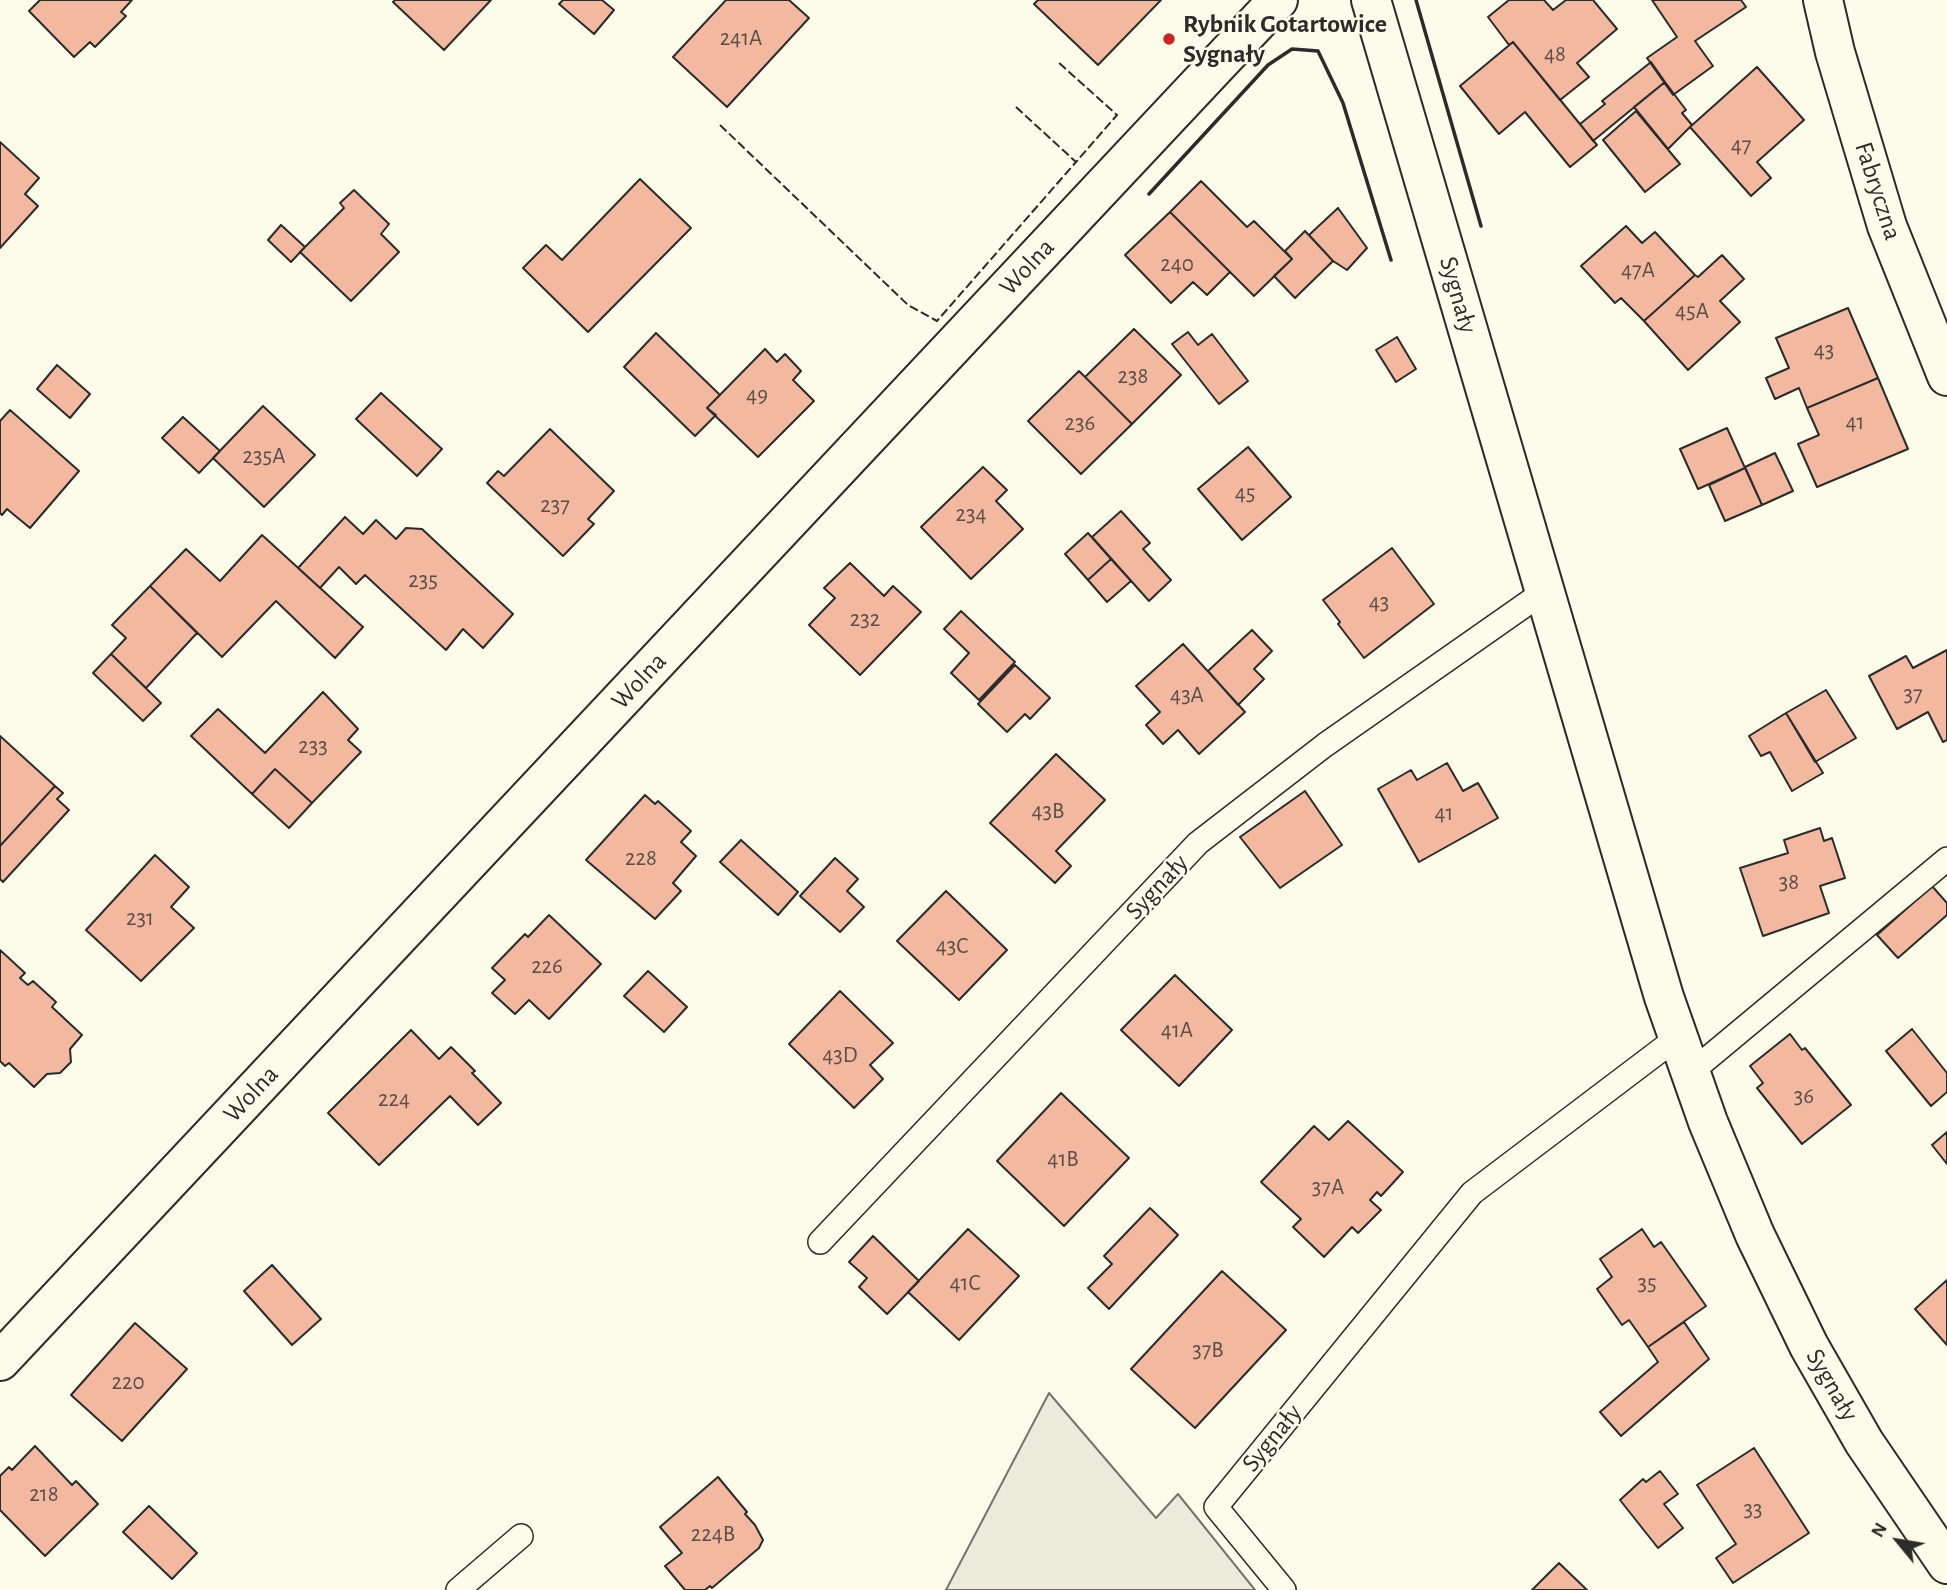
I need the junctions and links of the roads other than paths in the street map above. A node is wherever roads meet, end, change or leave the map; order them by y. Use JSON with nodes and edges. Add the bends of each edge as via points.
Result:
{"nodes":[{"id":1,"x":1278,"y":0,"type":"edge"},
{"id":2,"x":1371,"y":0,"type":"edge"},
{"id":3,"x":1822,"y":0,"type":"edge"},
{"id":4,"x":1947,"y":376,"type":"edge"},
{"id":5,"x":1545,"y":591,"type":"junction"},
{"id":6,"x":1947,"y":859,"type":"edge"},
{"id":7,"x":1678,"y":1037,"type":"junction"},
{"id":8,"x":1690,"y":1073,"type":"junction"},
{"id":9,"x":820,"y":1242,"type":"dead end"},
{"id":10,"x":0,"y":1361,"type":"edge"},
{"id":11,"x":521,"y":1536,"type":"dead end"},
{"id":12,"x":1947,"y":1564,"type":"edge"},
{"id":13,"x":458,"y":1590,"type":"edge"},
{"id":14,"x":1284,"y":1590,"type":"edge"}],
"edges":[{"from":1,"to":10,"type":"street","name":"Wolna"},
{"from":2,"to":5,"type":"street","name":"Sygnały"},
{"from":3,"to":4,"type":"street","name":"Fabryczna","via":[[1887,226]]},
{"from":5,"to":7,"type":"street","name":"Sygnały"},
{"from":5,"to":9,"type":"lane","name":"Sygnały","via":[[1325,745],[1198,843]]},
{"from":6,"to":8,"type":"lane"},
{"from":7,"to":8,"type":"street","name":"Sygnały"},
{"from":7,"to":14,"type":"lane","name":"Sygnały","via":[[1472,1193],[1216,1507]]},
{"from":8,"to":12,"type":"street","name":"Sygnały","via":[[1750,1224],[1809,1346],[1864,1442]]},
{"from":11,"to":13,"type":"lane"}]}
